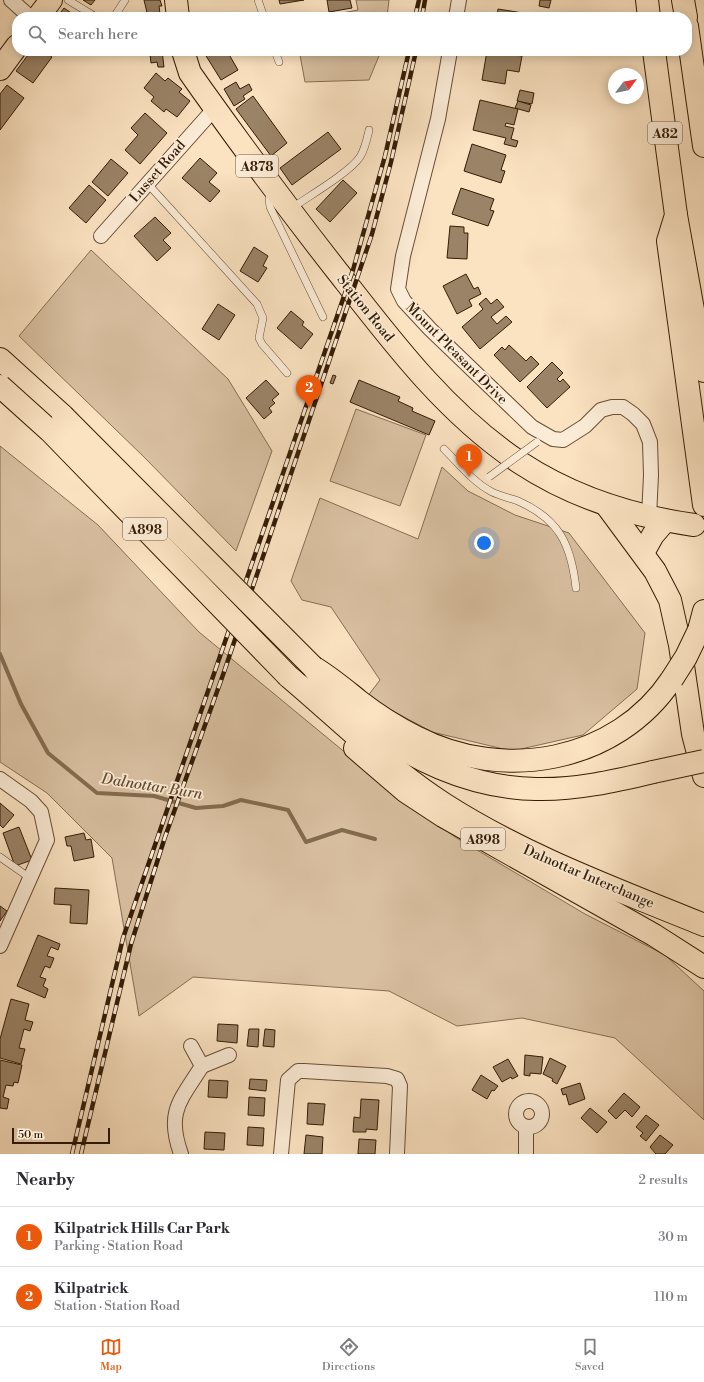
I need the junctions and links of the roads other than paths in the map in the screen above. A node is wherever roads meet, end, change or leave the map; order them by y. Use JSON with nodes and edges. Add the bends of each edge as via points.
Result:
{"nodes":[{"id":1,"x":11,"y":0,"type":"edge"},
{"id":2,"x":51,"y":0,"type":"edge"},
{"id":3,"x":68,"y":0,"type":"edge"},
{"id":4,"x":125,"y":0,"type":"edge"},
{"id":5,"x":176,"y":0,"type":"edge"},
{"id":6,"x":258,"y":0,"type":"edge"},
{"id":7,"x":459,"y":0,"type":"edge"},
{"id":8,"x":647,"y":0,"type":"edge"},
{"id":9,"x":683,"y":0,"type":"edge"},
{"id":10,"x":24,"y":12,"type":"edge"},
{"id":11,"x":42,"y":12,"type":"edge"},
{"id":12,"x":88,"y":12,"type":"edge"},
{"id":13,"x":117,"y":12,"type":"edge"},
{"id":14,"x":177,"y":12,"type":"edge"},
{"id":15,"x":262,"y":12,"type":"edge"},
{"id":16,"x":457,"y":12,"type":"edge"},
{"id":17,"x":648,"y":12,"type":"edge"},
{"id":18,"x":685,"y":12,"type":"edge"},
{"id":19,"x":12,"y":53,"type":"edge"},
{"id":20,"x":185,"y":56,"type":"edge"},
{"id":21,"x":276,"y":56,"type":"edge"},
{"id":22,"x":449,"y":56,"type":"edge"},
{"id":23,"x":655,"y":56,"type":"edge"},
{"id":24,"x":691,"y":56,"type":"edge"},
{"id":25,"x":279,"y":62,"type":"dead end"},
{"id":26,"x":0,"y":69,"type":"edge"},
{"id":27,"x":214,"y":108,"type":"junction"},
{"id":28,"x":369,"y":130,"type":"dead end"},
{"id":29,"x":704,"y":146,"type":"edge"},
{"id":30,"x":147,"y":183,"type":"junction"},
{"id":31,"x":276,"y":192,"type":"junction"},
{"id":32,"x":290,"y":209,"type":"junction"},
{"id":33,"x":676,"y":215,"type":"junction"},
{"id":34,"x":101,"y":236,"type":"dead end"},
{"id":35,"x":323,"y":317,"type":"dead end"},
{"id":36,"x":0,"y":359,"type":"edge"},
{"id":37,"x":704,"y":371,"type":"edge"},
{"id":38,"x":288,"y":373,"type":"dead end"},
{"id":39,"x":0,"y":386,"type":"edge"},
{"id":40,"x":541,"y":438,"type":"junction"},
{"id":41,"x":444,"y":449,"type":"dead end"},
{"id":42,"x":479,"y":484,"type":"junction"},
{"id":43,"x":704,"y":505,"type":"edge"},
{"id":44,"x":607,"y":506,"type":"junction"},
{"id":45,"x":657,"y":519,"type":"junction"},
{"id":46,"x":694,"y":526,"type":"dead end"},
{"id":47,"x":643,"y":553,"type":"junction"},
{"id":48,"x":576,"y":588,"type":"dead end"},
{"id":49,"x":701,"y":620,"type":"edge"},
{"id":50,"x":313,"y":668,"type":"junction"},
{"id":51,"x":288,"y":676,"type":"junction"},
{"id":52,"x":704,"y":761,"type":"edge"},
{"id":53,"x":704,"y":776,"type":"edge"},
{"id":54,"x":0,"y":779,"type":"edge"},
{"id":55,"x":0,"y":857,"type":"edge"},
{"id":56,"x":30,"y":878,"type":"junction"},
{"id":57,"x":704,"y":925,"type":"edge"},
{"id":58,"x":0,"y":946,"type":"edge"},
{"id":59,"x":704,"y":967,"type":"edge"},
{"id":60,"x":191,"y":1046,"type":"dead end"},
{"id":61,"x":229,"y":1055,"type":"dead end"},
{"id":62,"x":202,"y":1066,"type":"junction"},
{"id":63,"x":526,"y":1128,"type":"dead end"},
{"id":64,"x":182,"y":1154,"type":"edge"},
{"id":65,"x":281,"y":1154,"type":"edge"},
{"id":66,"x":397,"y":1154,"type":"edge"},
{"id":67,"x":526,"y":1154,"type":"edge"}],
"edges":[{"from":1,"to":10,"type":"street"},
{"from":2,"to":11,"type":"main road"},
{"from":3,"to":12,"type":"lane"},
{"from":4,"to":13,"type":"lane"},
{"from":5,"to":14,"type":"main road"},
{"from":6,"to":15,"type":"lane"},
{"from":7,"to":16,"type":"street"},
{"from":8,"to":17,"type":"main road"},
{"from":9,"to":18,"type":"main road"},
{"from":19,"to":26,"type":"main road"},
{"from":20,"to":27,"type":"main road","name":"Station Road","number":"A878","via":[[190,73]]},
{"from":21,"to":25,"type":"lane"},
{"from":22,"to":40,"type":"street","name":"Mount Pleasant Drive","via":[[438,119],[398,289],[404,301],[430,329]]},
{"from":23,"to":33,"type":"main road","number":"A82"},
{"from":24,"to":29,"type":"main road","number":"A82"},
{"from":27,"to":30,"type":"street","name":"Lusset Road"},
{"from":27,"to":31,"type":"main road","name":"Station Road","number":"A878"},
{"from":28,"to":32,"type":"lane","via":[[359,158],[341,174]]},
{"from":30,"to":34,"type":"street","name":"Lusset Road"},
{"from":30,"to":38,"type":"lane","via":[[257,304],[264,318],[259,338]]},
{"from":31,"to":32,"type":"main road","name":"Station Road","number":"A878"},
{"from":31,"to":35,"type":"lane","via":[[270,198],[270,207]]},
{"from":32,"to":44,"type":"main road","name":"Station Road","number":"A878","via":[[372,316],[452,407],[519,462],[576,493]]},
{"from":33,"to":37,"type":"main road","number":"A82"},
{"from":33,"to":43,"type":"main road","via":[[668,241]]},
{"from":36,"to":50,"type":"main road","number":"A898","bridge":true,"via":[[134,486]]},
{"from":39,"to":51,"type":"main road","number":"A898","bridge":true,"via":[[50,431]]},
{"from":40,"to":42,"type":"lane","bridge":true},
{"from":40,"to":45,"type":"street","name":"Mount Pleasant Drive","via":[[562,440],[585,426],[601,410],[624,407],[643,424],[650,442]]},
{"from":41,"to":42,"type":"lane"},
{"from":42,"to":48,"type":"lane","via":[[547,518],[565,542],[574,570]]},
{"from":44,"to":45,"type":"main road","name":"Station Road","number":"A878"},
{"from":44,"to":47,"type":"main road","name":"Station Road","number":"A878"},
{"from":45,"to":46,"type":"main road","name":"Station Road","number":"A878"},
{"from":45,"to":47,"type":"main road","via":[[653,535]]},
{"from":47,"to":53,"type":"main road","name":"Station Road","number":"A878","via":[[670,600],[693,734]]},
{"from":49,"to":50,"type":"main road","number":"A898","bridge":true,"via":[[686,657],[672,679],[640,715],[614,734],[588,747],[545,759],[501,761],[451,751],[418,738],[380,716],[333,678]]},
{"from":50,"to":52,"type":"main road","number":"A898","bridge":true,"via":[[330,691],[384,738],[417,758],[457,774],[494,783],[540,789],[587,786]]},
{"from":51,"to":57,"type":"main road","name":"Dalnottar Interchange","number":"A898","via":[[386,762],[444,804],[511,842]]},
{"from":51,"to":59,"type":"main road","number":"A898","via":[[302,697],[340,734],[378,769],[423,804],[654,935]]},
{"from":54,"to":56,"type":"street","via":[[31,801],[44,818],[47,840]]},
{"from":55,"to":56,"type":"lane"},
{"from":56,"to":58,"type":"street"},
{"from":60,"to":62,"type":"street"},
{"from":61,"to":62,"type":"street"},
{"from":62,"to":64,"type":"street","via":[[176,1110],[174,1132]]},
{"from":63,"to":67,"type":"street"},
{"from":65,"to":66,"type":"street","via":[[288,1080],[298,1071],[304,1070],[387,1076],[397,1079],[400,1086]]}]}
